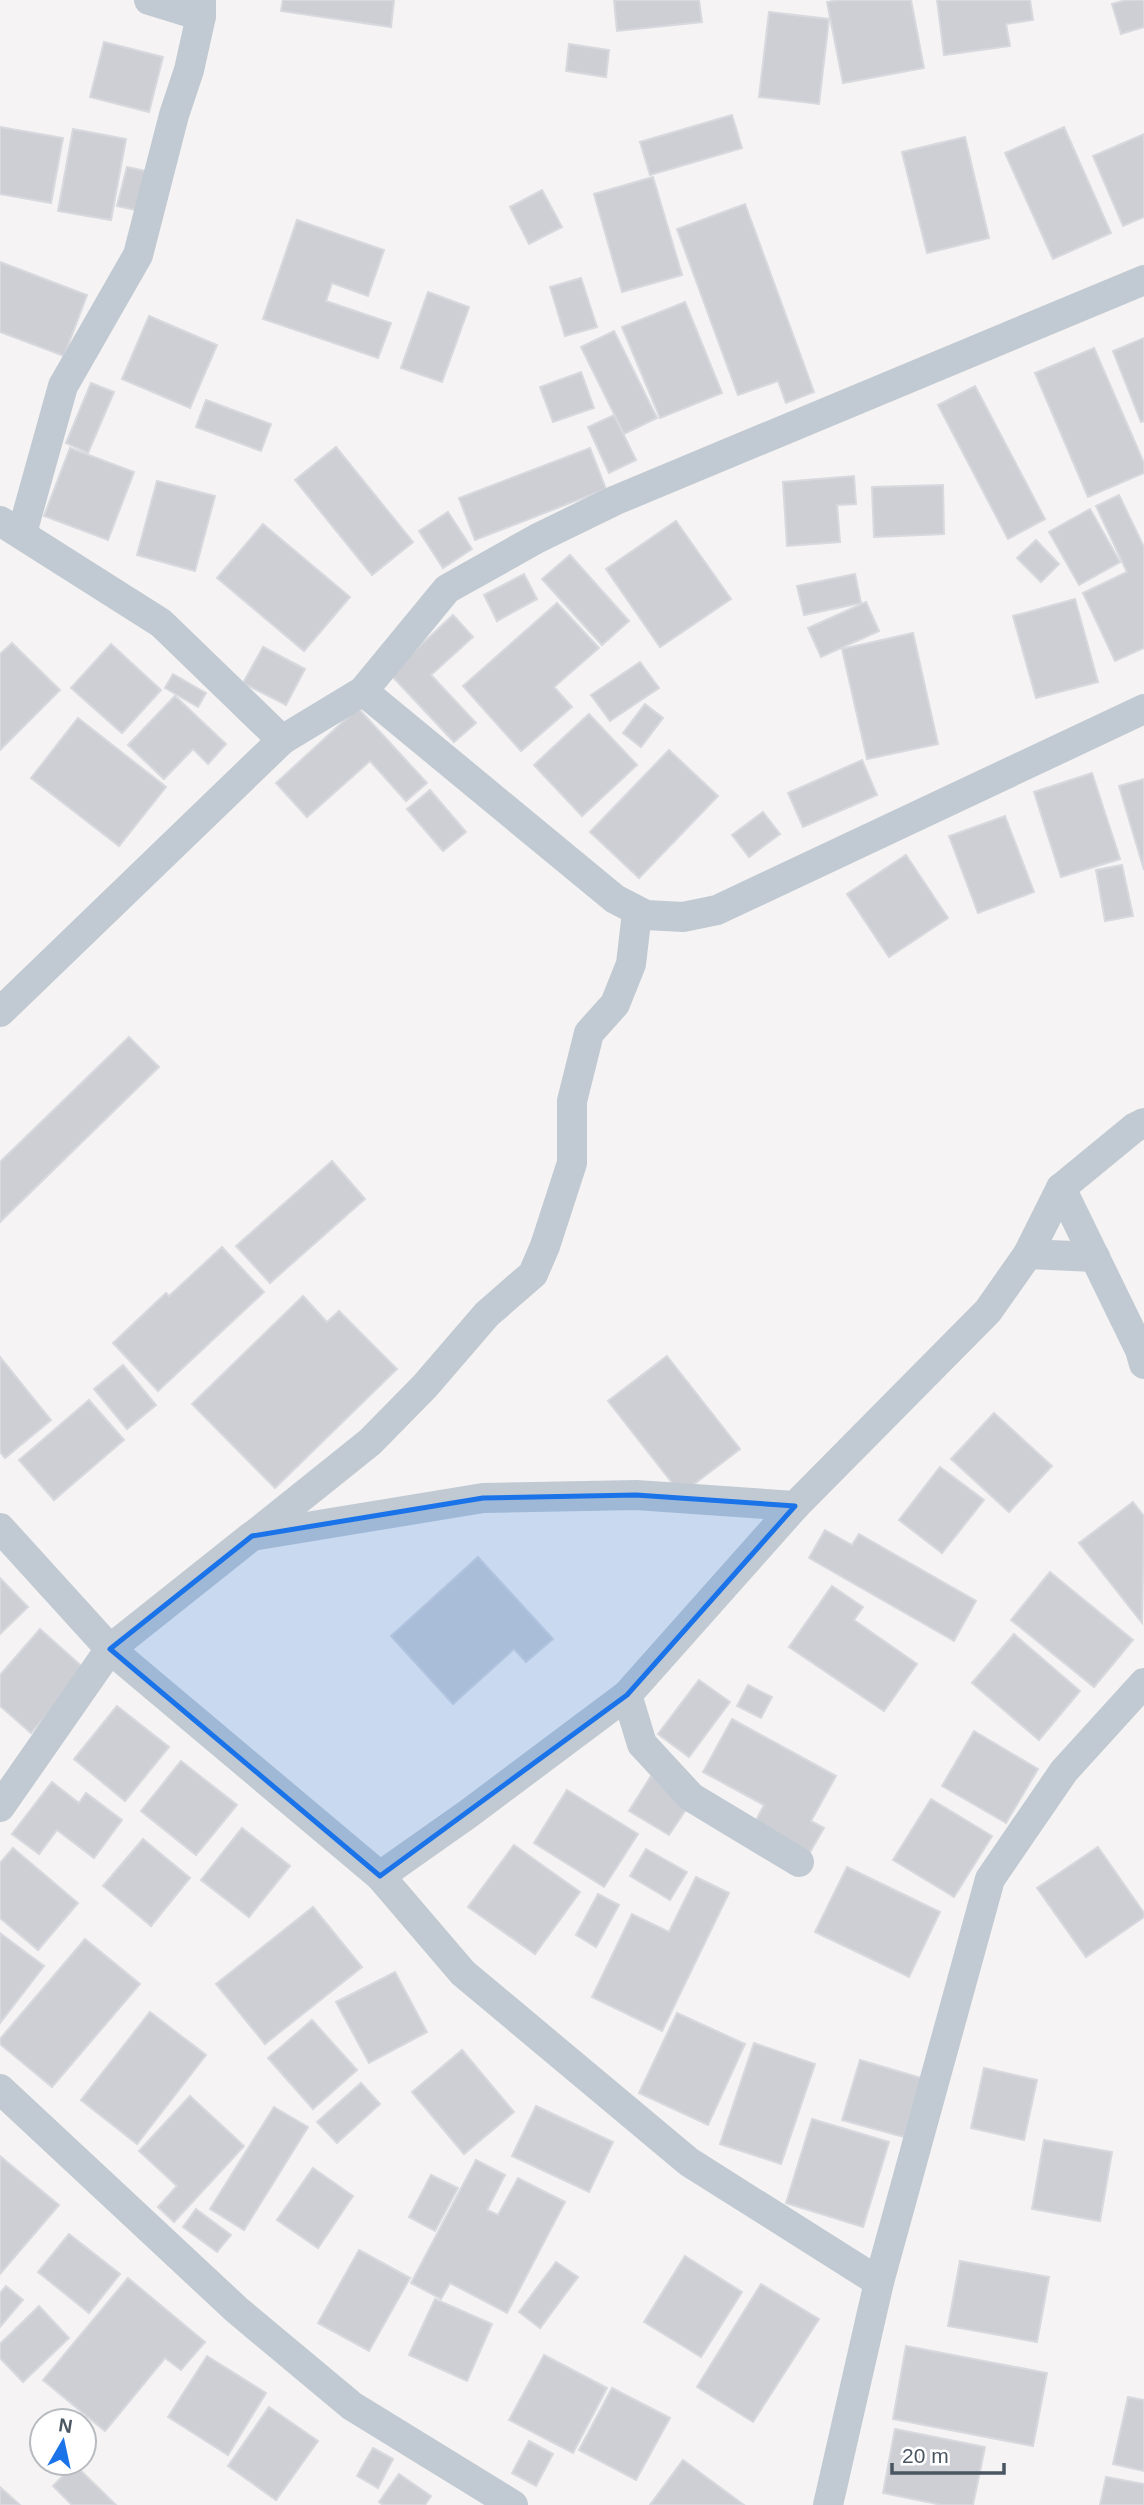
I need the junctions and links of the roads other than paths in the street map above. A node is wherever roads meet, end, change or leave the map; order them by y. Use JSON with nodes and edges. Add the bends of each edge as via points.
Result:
{"nodes":[{"id":1,"x":149,"y":0,"type":"edge"},
{"id":2,"x":201,"y":8,"type":"edge"},
{"id":3,"x":1144,"y":280,"type":"edge"},
{"id":4,"x":11,"y":527,"type":"edge"},
{"id":5,"x":363,"y":691,"type":"junction"},
{"id":6,"x":1144,"y":709,"type":"edge"},
{"id":7,"x":282,"y":740,"type":"junction"},
{"id":8,"x":646,"y":915,"type":"junction"},
{"id":9,"x":0,"y":1012,"type":"edge"},
{"id":10,"x":1144,"y":1123,"type":"edge"},
{"id":11,"x":1061,"y":1188,"type":"junction"},
{"id":12,"x":1028,"y":1254,"type":"junction"},
{"id":13,"x":1095,"y":1256,"type":"junction"},
{"id":14,"x":1144,"y":1364,"type":"edge"},
{"id":15,"x":795,"y":1506,"type":"junction"},
{"id":16,"x":0,"y":1528,"type":"edge"},
{"id":17,"x":252,"y":1536,"type":"junction"},
{"id":18,"x":110,"y":1649,"type":"junction"},
{"id":19,"x":1144,"y":1683,"type":"edge"},
{"id":20,"x":627,"y":1695,"type":"junction"},
{"id":21,"x":0,"y":1807,"type":"edge"},
{"id":22,"x":799,"y":1862,"type":"dead end"},
{"id":23,"x":380,"y":1876,"type":"junction"},
{"id":24,"x":0,"y":2089,"type":"edge"},
{"id":25,"x":878,"y":2282,"type":"junction"},
{"id":26,"x":513,"y":2505,"type":"edge"},
{"id":27,"x":828,"y":2505,"type":"edge"}],
"edges":[{"from":1,"to":2,"type":"street"},
{"from":2,"to":4,"type":"street","via":[[189,70],[138,255],[63,386]]},
{"from":3,"to":5,"type":"street","via":[[616,500],[538,538],[447,589]]},
{"from":4,"to":7,"type":"street","via":[[161,623]]},
{"from":5,"to":7,"type":"street"},
{"from":5,"to":8,"type":"street","via":[[615,899]]},
{"from":6,"to":8,"type":"street","via":[[717,910],[683,918]]},
{"from":7,"to":9,"type":"street"},
{"from":8,"to":17,"type":"street","via":[[636,921],[631,964],[615,1004],[589,1033],[572,1101],[572,1163],[533,1274],[487,1314],[370,1443]]},
{"from":10,"to":11,"type":"street"},
{"from":11,"to":12,"type":"street"},
{"from":11,"to":13,"type":"street"},
{"from":12,"to":13,"type":"street"},
{"from":12,"to":15,"type":"street","via":[[988,1311]]},
{"from":13,"to":14,"type":"street"},
{"from":15,"to":17,"type":"street","via":[[636,1495],[483,1498]]},
{"from":15,"to":20,"type":"street"},
{"from":16,"to":18,"type":"street"},
{"from":17,"to":18,"type":"street"},
{"from":18,"to":21,"type":"street"},
{"from":18,"to":23,"type":"street"},
{"from":19,"to":25,"type":"street","via":[[1064,1771],[990,1879]]},
{"from":20,"to":22,"type":"street","via":[[642,1744],[691,1797]]},
{"from":20,"to":23,"type":"street"},
{"from":23,"to":25,"type":"street","via":[[463,1973],[689,2162]]},
{"from":24,"to":26,"type":"street","via":[[237,2310],[352,2406]]},
{"from":25,"to":27,"type":"street"}]}
